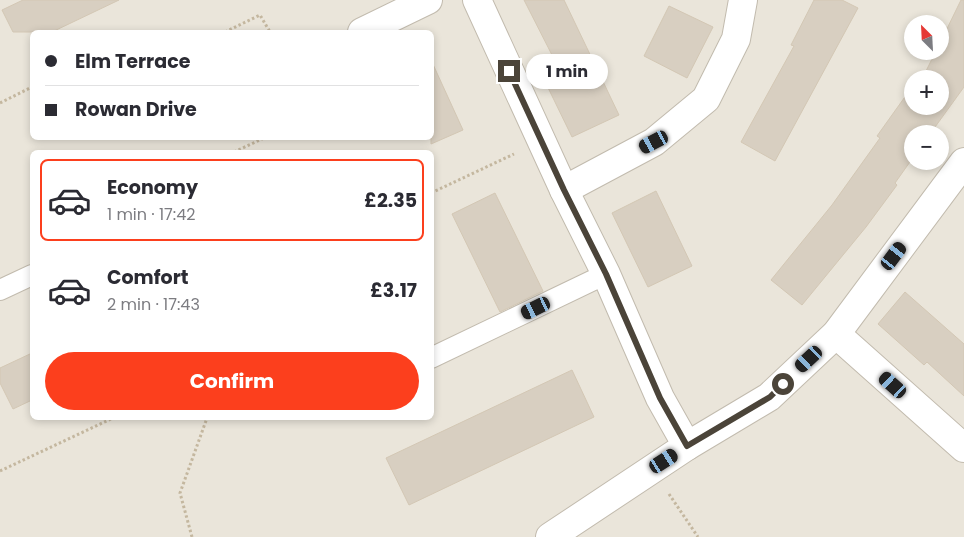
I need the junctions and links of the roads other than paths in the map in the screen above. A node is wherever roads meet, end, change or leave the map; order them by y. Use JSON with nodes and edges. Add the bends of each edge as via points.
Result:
{"nodes":[{"id":1,"x":428,"y":0,"type":"edge"},
{"id":2,"x":477,"y":0,"type":"edge"},
{"id":3,"x":743,"y":0,"type":"edge"},
{"id":4,"x":366,"y":30,"type":"edge"},
{"id":5,"x":964,"y":162,"type":"edge"},
{"id":6,"x":564,"y":190,"type":"junction"},
{"id":7,"x":606,"y":274,"type":"junction"},
{"id":8,"x":30,"y":276,"type":"edge"},
{"id":9,"x":0,"y":290,"type":"edge"},
{"id":10,"x":836,"y":334,"type":"junction"},
{"id":11,"x":434,"y":357,"type":"edge"},
{"id":12,"x":687,"y":446,"type":"junction"},
{"id":13,"x":964,"y":448,"type":"edge"},
{"id":14,"x":550,"y":537,"type":"edge"}],
"edges":[{"from":1,"to":4,"type":"street"},
{"from":2,"to":6,"type":"street"},
{"from":3,"to":6,"type":"street","via":[[736,39],[706,98],[654,142]]},
{"from":5,"to":10,"type":"street"},
{"from":6,"to":7,"type":"street"},
{"from":7,"to":11,"type":"lane"},
{"from":7,"to":12,"type":"street","via":[[660,398]]},
{"from":8,"to":9,"type":"lane"},
{"from":10,"to":12,"type":"street","via":[[770,397]]},
{"from":10,"to":13,"type":"street"},
{"from":12,"to":14,"type":"street"}]}
